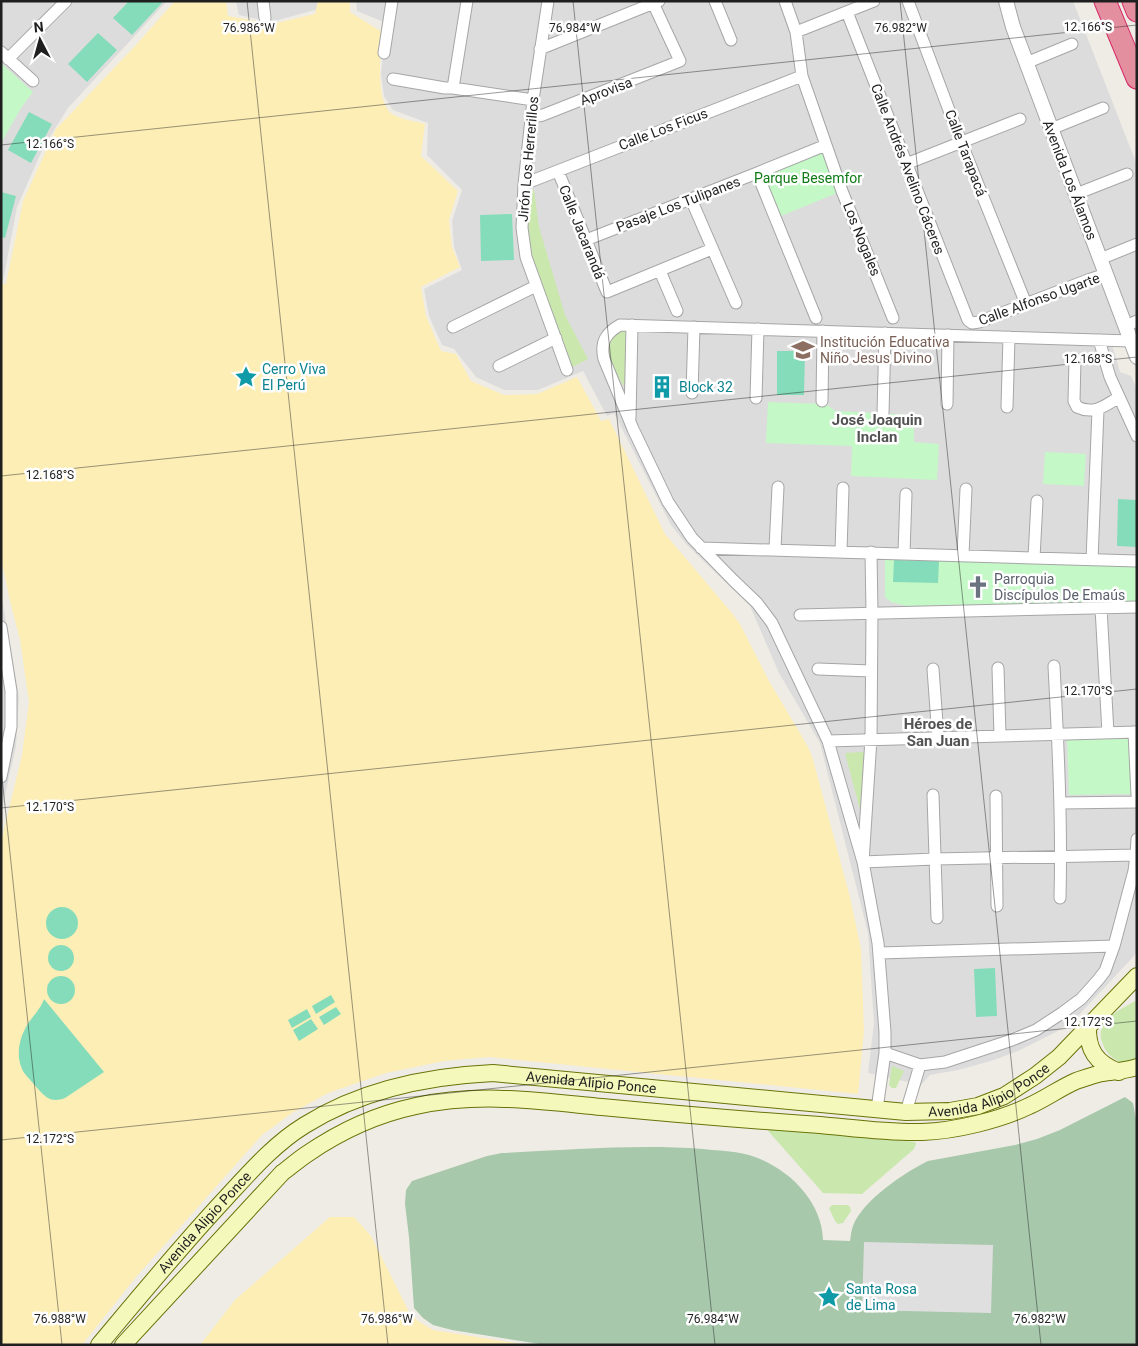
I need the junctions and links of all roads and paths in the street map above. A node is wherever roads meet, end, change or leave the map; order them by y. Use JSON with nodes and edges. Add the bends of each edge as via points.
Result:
{"nodes":[{"id":1,"x":66,"y":1,"type":"edge"},
{"id":2,"x":263,"y":1,"type":"edge"},
{"id":3,"x":392,"y":1,"type":"edge"},
{"id":4,"x":467,"y":1,"type":"edge"},
{"id":5,"x":548,"y":1,"type":"edge"},
{"id":6,"x":715,"y":1,"type":"edge"},
{"id":7,"x":785,"y":1,"type":"edge"},
{"id":8,"x":874,"y":1,"type":"edge"},
{"id":9,"x":908,"y":1,"type":"edge"},
{"id":10,"x":1006,"y":1,"type":"edge"},
{"id":11,"x":1106,"y":1,"type":"edge"},
{"id":12,"x":1133,"y":1,"type":"edge"},
{"id":13,"x":656,"y":2,"type":"edge"},
{"id":14,"x":1137,"y":11,"type":"edge"},
{"id":15,"x":847,"y":12,"type":"junction"},
{"id":16,"x":265,"y":18,"type":"dead end"},
{"id":17,"x":796,"y":32,"type":"junction"},
{"id":18,"x":731,"y":40,"type":"dead end"},
{"id":19,"x":1072,"y":44,"type":"dead end"},
{"id":20,"x":540,"y":48,"type":"junction"},
{"id":21,"x":384,"y":53,"type":"dead end"},
{"id":22,"x":5,"y":56,"type":"edge"},
{"id":23,"x":1026,"y":63,"type":"junction"},
{"id":24,"x":802,"y":76,"type":"junction"},
{"id":25,"x":1137,"y":78,"type":"edge"},
{"id":26,"x":393,"y":79,"type":"dead end"},
{"id":27,"x":33,"y":81,"type":"dead end"},
{"id":28,"x":454,"y":88,"type":"junction"},
{"id":29,"x":533,"y":100,"type":"junction"},
{"id":30,"x":1103,"y":108,"type":"dead end"},
{"id":31,"x":532,"y":116,"type":"junction"},
{"id":32,"x":1020,"y":119,"type":"dead end"},
{"id":33,"x":1051,"y":129,"type":"junction"},
{"id":34,"x":961,"y":142,"type":"junction"},
{"id":35,"x":826,"y":144,"type":"junction"},
{"id":36,"x":906,"y":164,"type":"junction"},
{"id":37,"x":558,"y":171,"type":"junction"},
{"id":38,"x":757,"y":173,"type":"junction"},
{"id":39,"x":1127,"y":174,"type":"dead end"},
{"id":40,"x":524,"y":184,"type":"junction"},
{"id":41,"x":1076,"y":194,"type":"junction"},
{"id":42,"x":691,"y":199,"type":"junction"},
{"id":43,"x":586,"y":240,"type":"junction"},
{"id":44,"x":1137,"y":244,"type":"edge"},
{"id":45,"x":712,"y":249,"type":"junction"},
{"id":46,"x":1100,"y":260,"type":"junction"},
{"id":47,"x":660,"y":271,"type":"junction"},
{"id":48,"x":1106,"y":274,"type":"junction"},
{"id":49,"x":536,"y":286,"type":"junction"},
{"id":50,"x":736,"y":303,"type":"dead end"},
{"id":51,"x":1026,"y":304,"type":"junction"},
{"id":52,"x":677,"y":311,"type":"dead end"},
{"id":53,"x":816,"y":318,"type":"dead end"},
{"id":54,"x":893,"y":318,"type":"dead end"},
{"id":55,"x":972,"y":323,"type":"joint"},
{"id":56,"x":1131,"y":324,"type":"edge"},
{"id":57,"x":632,"y":325,"type":"junction"},
{"id":58,"x":453,"y":326,"type":"dead end"},
{"id":59,"x":694,"y":327,"type":"junction"},
{"id":60,"x":758,"y":329,"type":"junction"},
{"id":61,"x":823,"y":331,"type":"junction"},
{"id":62,"x":885,"y":333,"type":"junction"},
{"id":63,"x":948,"y":335,"type":"junction"},
{"id":64,"x":1009,"y":337,"type":"junction"},
{"id":65,"x":556,"y":338,"type":"junction"},
{"id":66,"x":1099,"y":340,"type":"junction"},
{"id":67,"x":1130,"y":341,"type":"junction"},
{"id":68,"x":1137,"y":357,"type":"edge"},
{"id":69,"x":1075,"y":359,"type":"dead end"},
{"id":70,"x":499,"y":366,"type":"dead end"},
{"id":71,"x":567,"y":370,"type":"dead end"},
{"id":72,"x":692,"y":393,"type":"dead end"},
{"id":73,"x":1119,"y":397,"type":"junction"},
{"id":74,"x":756,"y":398,"type":"dead end"},
{"id":75,"x":822,"y":401,"type":"dead end"},
{"id":76,"x":948,"y":404,"type":"dead end"},
{"id":77,"x":1007,"y":407,"type":"dead end"},
{"id":78,"x":1098,"y":410,"type":"junction"},
{"id":79,"x":884,"y":414,"type":"dead end"},
{"id":80,"x":630,"y":422,"type":"junction"},
{"id":81,"x":1137,"y":436,"type":"edge"},
{"id":82,"x":778,"y":487,"type":"dead end"},
{"id":83,"x":843,"y":488,"type":"dead end"},
{"id":84,"x":966,"y":489,"type":"dead end"},
{"id":85,"x":906,"y":494,"type":"dead end"},
{"id":86,"x":1037,"y":501,"type":"dead end"},
{"id":87,"x":701,"y":548,"type":"junction"},
{"id":88,"x":775,"y":549,"type":"junction"},
{"id":89,"x":841,"y":551,"type":"junction"},
{"id":90,"x":871,"y":552,"type":"junction"},
{"id":91,"x":904,"y":553,"type":"junction"},
{"id":92,"x":963,"y":555,"type":"junction"},
{"id":93,"x":1034,"y":558,"type":"junction"},
{"id":94,"x":1092,"y":560,"type":"junction"},
{"id":95,"x":1137,"y":561,"type":"edge"},
{"id":96,"x":1137,"y":607,"type":"edge"},
{"id":97,"x":1101,"y":608,"type":"junction"},
{"id":98,"x":872,"y":613,"type":"junction"},
{"id":99,"x":800,"y":615,"type":"dead end"},
{"id":100,"x":1,"y":627,"type":"edge"},
{"id":101,"x":1054,"y":666,"type":"dead end"},
{"id":102,"x":998,"y":668,"type":"dead end"},
{"id":103,"x":818,"y":669,"type":"dead end"},
{"id":104,"x":933,"y":669,"type":"dead end"},
{"id":105,"x":872,"y":671,"type":"junction"},
{"id":106,"x":1136,"y":732,"type":"edge"},
{"id":107,"x":1108,"y":733,"type":"junction"},
{"id":108,"x":1058,"y":734,"type":"junction"},
{"id":109,"x":1000,"y":736,"type":"junction"},
{"id":110,"x":938,"y":738,"type":"junction"},
{"id":111,"x":870,"y":739,"type":"junction"},
{"id":112,"x":828,"y":741,"type":"junction"},
{"id":113,"x":1,"y":777,"type":"edge"},
{"id":114,"x":933,"y":795,"type":"dead end"},
{"id":115,"x":1137,"y":795,"type":"edge"},
{"id":116,"x":996,"y":796,"type":"dead end"},
{"id":117,"x":1137,"y":802,"type":"edge"},
{"id":118,"x":1060,"y":803,"type":"junction"},
{"id":119,"x":1137,"y":839,"type":"edge"},
{"id":120,"x":1136,"y":855,"type":"edge"},
{"id":121,"x":1061,"y":856,"type":"junction"},
{"id":122,"x":997,"y":858,"type":"junction"},
{"id":123,"x":935,"y":859,"type":"junction"},
{"id":124,"x":863,"y":862,"type":"junction"},
{"id":125,"x":1060,"y":898,"type":"dead end"},
{"id":126,"x":997,"y":906,"type":"dead end"},
{"id":127,"x":937,"y":918,"type":"dead end"},
{"id":128,"x":1114,"y":946,"type":"junction"},
{"id":129,"x":880,"y":953,"type":"junction"},
{"id":130,"x":1137,"y":976,"type":"edge"},
{"id":131,"x":1088,"y":1025,"type":"junction"},
{"id":132,"x":885,"y":1053,"type":"junction"},
{"id":133,"x":920,"y":1065,"type":"junction"},
{"id":134,"x":1137,"y":1067,"type":"edge"},
{"id":135,"x":1119,"y":1072,"type":"junction"},
{"id":136,"x":493,"y":1073,"type":"junction"},
{"id":137,"x":1137,"y":1075,"type":"edge"},
{"id":138,"x":492,"y":1098,"type":"junction"},
{"id":139,"x":877,"y":1109,"type":"junction"},
{"id":140,"x":906,"y":1112,"type":"junction"},
{"id":141,"x":99,"y":1345,"type":"edge"},
{"id":142,"x":123,"y":1345,"type":"edge"}],
"edges":[{"from":1,"to":22,"type":"street"},
{"from":2,"to":16,"type":"street"},
{"from":3,"to":21,"type":"street"},
{"from":4,"to":28,"type":"street"},
{"from":5,"to":20,"type":"street","name":"Jirón Los Herrerillos"},
{"from":6,"to":18,"type":"street"},
{"from":7,"to":17,"type":"street","name":"Los Nogales"},
{"from":8,"to":15,"type":"street"},
{"from":9,"to":34,"type":"street","name":"Calle Tarapacá"},
{"from":10,"to":23,"type":"street","name":"Avenida Los Álamos"},
{"from":11,"to":25,"type":"highway"},
{"from":12,"to":14,"type":"highway"},
{"from":13,"to":20,"type":"street"},
{"from":13,"to":31,"type":"street","name":"Aprovisa","via":[[680,61],[543,115]]},
{"from":15,"to":17,"type":"street"},
{"from":15,"to":36,"type":"street","name":"Calle Andrés Avelino Cáceres"},
{"from":17,"to":24,"type":"street","name":"Los Nogales"},
{"from":19,"to":23,"type":"street"},
{"from":20,"to":29,"type":"street","name":"Jirón Los Herrerillos"},
{"from":22,"to":27,"type":"street"},
{"from":23,"to":33,"type":"street","name":"Avenida Los Álamos"},
{"from":24,"to":35,"type":"street","name":"Los Nogales"},
{"from":24,"to":37,"type":"street","name":"Calle Los Ficus"},
{"from":26,"to":28,"type":"street"},
{"from":28,"to":29,"type":"street"},
{"from":29,"to":31,"type":"street","name":"Jirón Los Herrerillos"},
{"from":30,"to":33,"type":"street"},
{"from":31,"to":40,"type":"street","name":"Jirón Los Herrerillos"},
{"from":32,"to":34,"type":"street"},
{"from":33,"to":41,"type":"street","name":"Avenida Los Álamos"},
{"from":34,"to":36,"type":"street"},
{"from":34,"to":51,"type":"street","name":"Calle Tarapacá"},
{"from":35,"to":38,"type":"street","name":"Pasaje Los Tulipanes"},
{"from":35,"to":54,"type":"street","name":"Los Nogales"},
{"from":36,"to":55,"type":"street","name":"Calle Andrés Avelino Cáceres","via":[[968,320]]},
{"from":37,"to":40,"type":"street","name":"Calle Los Ficus"},
{"from":37,"to":43,"type":"street","name":"Calle Jacarandá"},
{"from":38,"to":42,"type":"street","name":"Pasaje Los Tulipanes"},
{"from":38,"to":53,"type":"street"},
{"from":39,"to":41,"type":"street"},
{"from":40,"to":49,"type":"street","name":"Jirón Los Herrerillos","via":[[522,228],[526,258]]},
{"from":41,"to":46,"type":"street","name":"Avenida Los Álamos"},
{"from":42,"to":43,"type":"street","name":"Pasaje Los Tulipanes"},
{"from":42,"to":45,"type":"street"},
{"from":43,"to":47,"type":"street","name":"Calle Jacarandá","via":[[607,292]]},
{"from":44,"to":46,"type":"street"},
{"from":45,"to":47,"type":"street"},
{"from":45,"to":50,"type":"street"},
{"from":46,"to":48,"type":"street","name":"Avenida Los Álamos"},
{"from":47,"to":52,"type":"street"},
{"from":48,"to":51,"type":"street","name":"Calle Alfonso Ugarte"},
{"from":48,"to":56,"type":"street","name":"Avenida Los Álamos"},
{"from":49,"to":58,"type":"street"},
{"from":49,"to":65,"type":"street","name":"Jirón Los Herrerillos"},
{"from":51,"to":55,"type":"street","name":"Calle Alfonso Ugarte"},
{"from":56,"to":67,"type":"street","name":"Avenida Los Álamos"},
{"from":57,"to":59,"type":"street"},
{"from":57,"to":80,"type":"street"},
{"from":57,"to":80,"type":"street","via":[[620,325],[610,331],[602,350]]},
{"from":59,"to":60,"type":"street"},
{"from":59,"to":72,"type":"street"},
{"from":60,"to":61,"type":"street"},
{"from":60,"to":74,"type":"street"},
{"from":61,"to":62,"type":"street"},
{"from":61,"to":75,"type":"street"},
{"from":62,"to":63,"type":"street"},
{"from":62,"to":79,"type":"street"},
{"from":63,"to":64,"type":"street"},
{"from":63,"to":76,"type":"street"},
{"from":64,"to":66,"type":"street"},
{"from":64,"to":77,"type":"street"},
{"from":65,"to":70,"type":"street"},
{"from":65,"to":71,"type":"street","name":"Jirón Los Herrerillos"},
{"from":66,"to":67,"type":"street"},
{"from":66,"to":73,"type":"street"},
{"from":67,"to":68,"type":"street","name":"Avenida Los Álamos"},
{"from":69,"to":78,"type":"street","via":[[1075,405],[1080,409]]},
{"from":73,"to":78,"type":"street"},
{"from":73,"to":81,"type":"street"},
{"from":78,"to":94,"type":"street"},
{"from":80,"to":87,"type":"street","via":[[668,502]]},
{"from":82,"to":88,"type":"street"},
{"from":83,"to":89,"type":"street"},
{"from":84,"to":92,"type":"street"},
{"from":85,"to":91,"type":"street"},
{"from":86,"to":93,"type":"street"},
{"from":87,"to":88,"type":"street"},
{"from":87,"to":112,"type":"street","via":[[757,603],[772,623]]},
{"from":88,"to":89,"type":"street"},
{"from":89,"to":90,"type":"street"},
{"from":90,"to":91,"type":"street"},
{"from":90,"to":98,"type":"street"},
{"from":91,"to":92,"type":"street"},
{"from":92,"to":93,"type":"street"},
{"from":93,"to":94,"type":"street"},
{"from":94,"to":95,"type":"street"},
{"from":96,"to":97,"type":"street"},
{"from":97,"to":98,"type":"street"},
{"from":97,"to":107,"type":"street"},
{"from":98,"to":99,"type":"street"},
{"from":98,"to":105,"type":"street"},
{"from":100,"to":113,"type":"street","via":[[10,691],[11,727]]},
{"from":101,"to":108,"type":"street"},
{"from":102,"to":109,"type":"street"},
{"from":103,"to":105,"type":"street"},
{"from":104,"to":110,"type":"street"},
{"from":105,"to":111,"type":"street"},
{"from":106,"to":107,"type":"street"},
{"from":106,"to":115,"type":"street"},
{"from":107,"to":108,"type":"street"},
{"from":108,"to":109,"type":"street"},
{"from":108,"to":118,"type":"street"},
{"from":109,"to":110,"type":"street"},
{"from":110,"to":111,"type":"street"},
{"from":111,"to":112,"type":"street"},
{"from":111,"to":124,"type":"street"},
{"from":112,"to":124,"type":"street"},
{"from":114,"to":123,"type":"street"},
{"from":116,"to":122,"type":"street"},
{"from":117,"to":118,"type":"street"},
{"from":118,"to":121,"type":"street"},
{"from":119,"to":120,"type":"street"},
{"from":120,"to":121,"type":"street"},
{"from":120,"to":128,"type":"street"},
{"from":121,"to":122,"type":"street"},
{"from":121,"to":125,"type":"street"},
{"from":122,"to":123,"type":"street"},
{"from":122,"to":126,"type":"street"},
{"from":123,"to":124,"type":"street"},
{"from":123,"to":127,"type":"street"},
{"from":124,"to":129,"type":"street"},
{"from":128,"to":129,"type":"street"},
{"from":128,"to":133,"type":"street","via":[[1105,971],[1081,999],[1036,1030],[945,1062]]},
{"from":129,"to":132,"type":"street"},
{"from":130,"to":131,"type":"main road","name":"Avenida Alipio Ponce"},
{"from":131,"to":135,"type":"main road","via":[[1094,1055]]},
{"from":131,"to":140,"type":"main road","name":"Avenida Alipio Ponce","via":[[1059,1057],[1004,1096],[978,1106],[950,1111]]},
{"from":132,"to":133,"type":"street"},
{"from":132,"to":139,"type":"street"},
{"from":133,"to":140,"type":"street"},
{"from":134,"to":135,"type":"main road","name":"Avenida Alipio Ponce"},
{"from":135,"to":137,"type":"street"},
{"from":135,"to":138,"type":"main road","name":"Avenida Alipio Ponce","via":[[1075,1082],[1028,1107],[999,1117],[921,1132]]},
{"from":136,"to":138,"type":"main road"},
{"from":136,"to":139,"type":"main road","name":"Avenida Alipio Ponce"},
{"from":136,"to":141,"type":"main road","name":"Avenida Alipio Ponce","via":[[436,1078],[392,1088],[327,1112],[303,1126],[255,1166]]},
{"from":138,"to":142,"type":"main road","name":"Avenida Alipio Ponce","via":[[449,1100],[376,1118],[337,1135],[306,1154],[282,1174]]},
{"from":139,"to":140,"type":"main road","name":"Avenida Alipio Ponce"}]}
